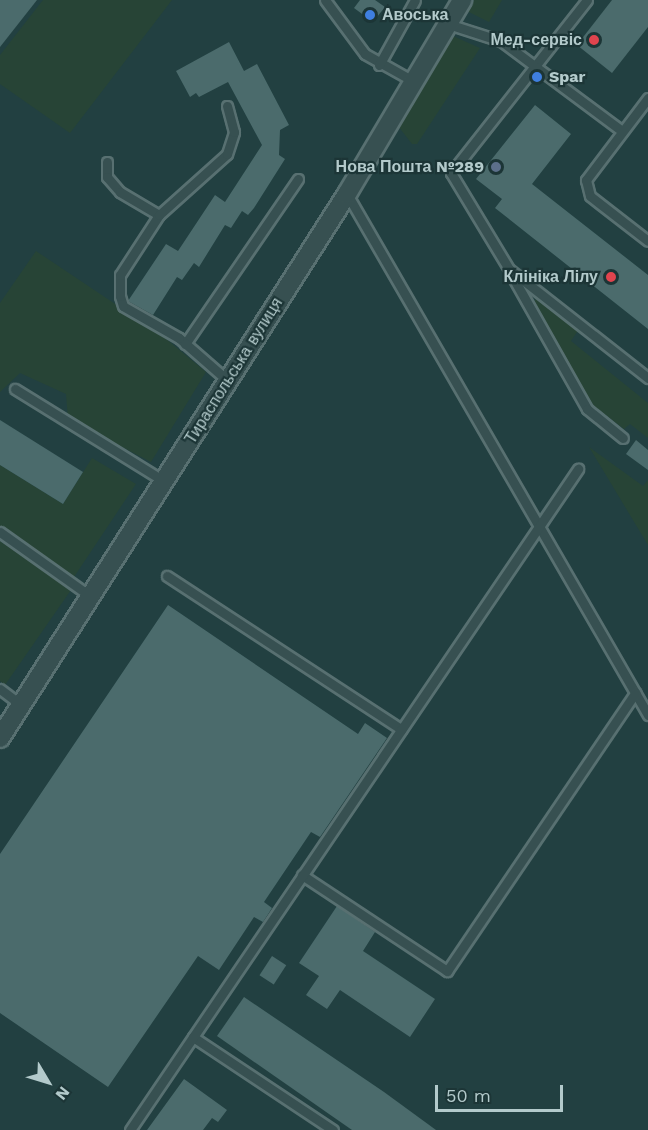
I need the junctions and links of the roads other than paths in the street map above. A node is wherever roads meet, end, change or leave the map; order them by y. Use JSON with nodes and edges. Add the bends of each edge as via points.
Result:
{"nodes":[{"id":1,"x":325,"y":0,"type":"edge"},
{"id":2,"x":415,"y":0,"type":"edge"},
{"id":3,"x":462,"y":0,"type":"edge"},
{"id":4,"x":587,"y":0,"type":"edge"},
{"id":5,"x":448,"y":24,"type":"junction"},
{"id":6,"x":536,"y":64,"type":"junction"},
{"id":7,"x":379,"y":65,"type":"junction"},
{"id":8,"x":415,"y":82,"type":"junction"},
{"id":9,"x":648,"y":98,"type":"edge"},
{"id":10,"x":227,"y":106,"type":"dead end"},
{"id":11,"x":622,"y":131,"type":"junction"},
{"id":12,"x":107,"y":162,"type":"dead end"},
{"id":13,"x":297,"y":179,"type":"dead end"},
{"id":14,"x":347,"y":194,"type":"junction"},
{"id":15,"x":159,"y":215,"type":"junction"},
{"id":16,"x":648,"y":241,"type":"edge"},
{"id":17,"x":509,"y":269,"type":"junction"},
{"id":18,"x":185,"y":344,"type":"junction"},
{"id":19,"x":648,"y":378,"type":"edge"},
{"id":20,"x":227,"y":380,"type":"junction"},
{"id":21,"x":15,"y":389,"type":"dead end"},
{"id":22,"x":624,"y":438,"type":"dead end"},
{"id":23,"x":578,"y":469,"type":"dead end"},
{"id":24,"x":164,"y":481,"type":"junction"},
{"id":25,"x":537,"y":526,"type":"junction"},
{"id":26,"x":0,"y":532,"type":"edge"},
{"id":27,"x":167,"y":576,"type":"dead end"},
{"id":28,"x":90,"y":596,"type":"junction"},
{"id":29,"x":0,"y":689,"type":"edge"},
{"id":30,"x":635,"y":693,"type":"junction"},
{"id":31,"x":21,"y":705,"type":"junction"},
{"id":32,"x":648,"y":715,"type":"edge"},
{"id":33,"x":401,"y":729,"type":"junction"},
{"id":34,"x":0,"y":738,"type":"edge"},
{"id":35,"x":302,"y":875,"type":"junction"},
{"id":36,"x":193,"y":1037,"type":"junction"},
{"id":37,"x":130,"y":1130,"type":"edge"},
{"id":38,"x":333,"y":1130,"type":"edge"}],
"edges":[{"from":1,"to":7,"type":"lane","via":[[365,54]]},
{"from":2,"to":7,"type":"lane"},
{"from":3,"to":5,"type":"street","name":"Тираспольська вулиця"},
{"from":4,"to":6,"type":"lane"},
{"from":5,"to":6,"type":"lane","via":[[490,35]]},
{"from":5,"to":8,"type":"street","name":"Тираспольська вулиця"},
{"from":6,"to":11,"type":"lane"},
{"from":6,"to":17,"type":"lane","via":[[451,173]]},
{"from":7,"to":8,"type":"lane"},
{"from":8,"to":14,"type":"street","name":"Тираспольська вулиця"},
{"from":9,"to":11,"type":"lane"},
{"from":10,"to":15,"type":"lane","via":[[234,132],[227,154]]},
{"from":11,"to":16,"type":"lane","via":[[588,175],[586,186],[590,196]]},
{"from":12,"to":15,"type":"lane","via":[[107,177],[120,192]]},
{"from":13,"to":18,"type":"lane"},
{"from":14,"to":20,"type":"street","name":"Тираспольська вулиця"},
{"from":14,"to":25,"type":"lane"},
{"from":15,"to":18,"type":"lane","via":[[120,275],[120,296],[123,306]]},
{"from":17,"to":19,"type":"lane"},
{"from":17,"to":22,"type":"lane","via":[[587,409]]},
{"from":18,"to":20,"type":"lane"},
{"from":20,"to":24,"type":"street","name":"Тираспольська вулиця"},
{"from":21,"to":24,"type":"lane"},
{"from":23,"to":25,"type":"lane"},
{"from":24,"to":28,"type":"street","name":"Тираспольська вулиця"},
{"from":25,"to":30,"type":"lane"},
{"from":25,"to":33,"type":"lane"},
{"from":26,"to":28,"type":"lane"},
{"from":27,"to":33,"type":"lane"},
{"from":28,"to":31,"type":"street","name":"Тираспольська вулиця"},
{"from":29,"to":31,"type":"lane"},
{"from":30,"to":32,"type":"lane"},
{"from":30,"to":35,"type":"lane","via":[[447,971]]},
{"from":31,"to":34,"type":"street","name":"Тираспольська вулиця"},
{"from":33,"to":35,"type":"lane"},
{"from":35,"to":36,"type":"lane"},
{"from":36,"to":37,"type":"lane"},
{"from":36,"to":38,"type":"lane"}]}
